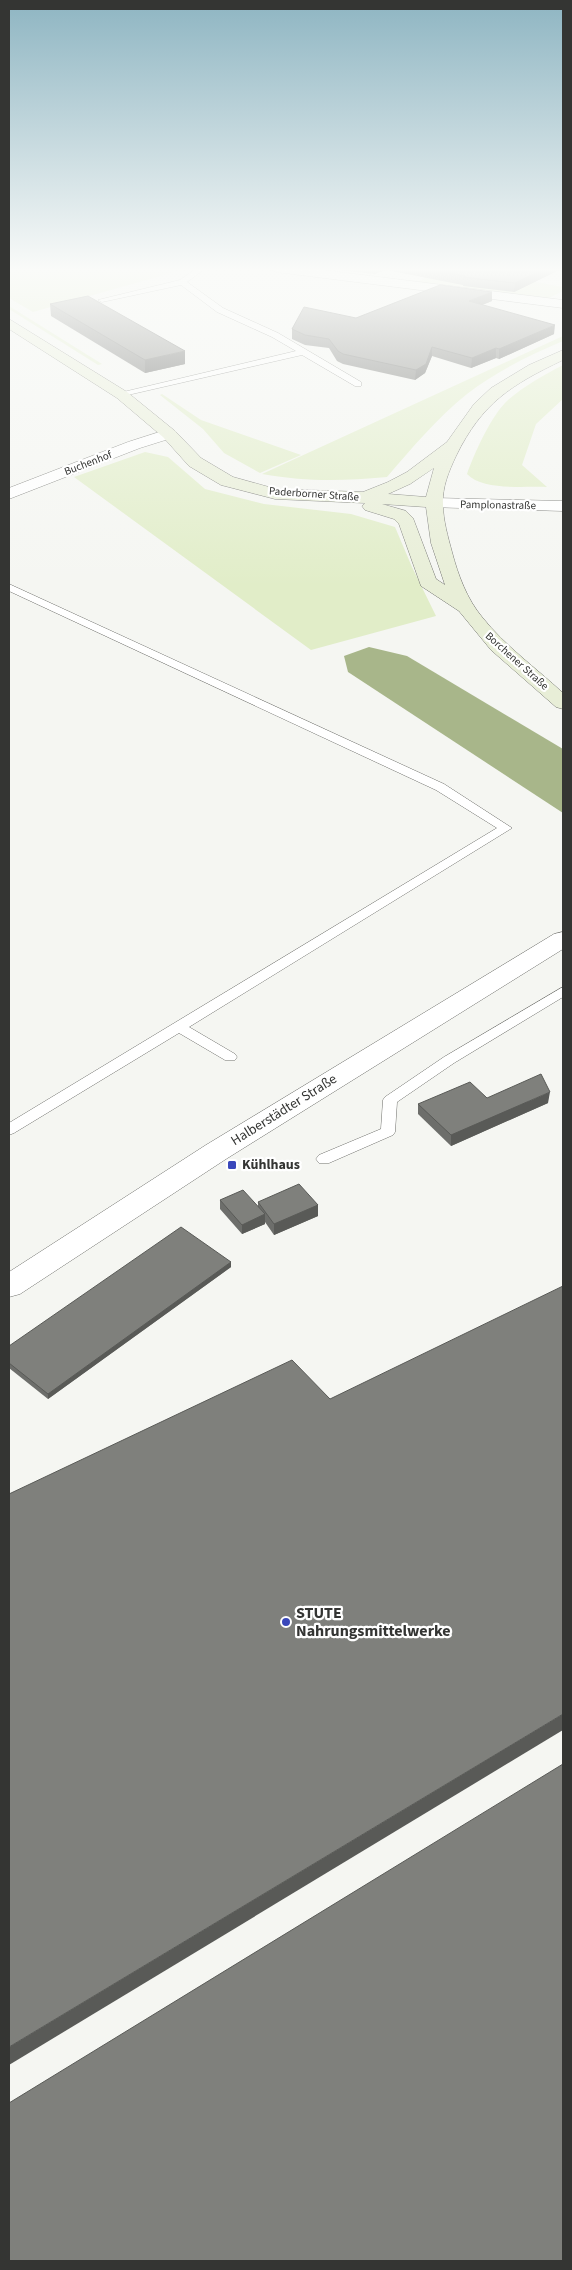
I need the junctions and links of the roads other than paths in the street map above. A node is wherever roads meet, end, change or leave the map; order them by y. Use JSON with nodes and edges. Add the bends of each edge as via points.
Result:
{"nodes":[{"id":1,"x":91,"y":374,"type":"edge"},
{"id":2,"x":208,"y":374,"type":"edge"},
{"id":3,"x":341,"y":374,"type":"edge"},
{"id":4,"x":523,"y":374,"type":"edge"},
{"id":5,"x":358,"y":384,"type":"dead end"},
{"id":6,"x":122,"y":394,"type":"junction"},
{"id":7,"x":169,"y":434,"type":"junction"},
{"id":8,"x":453,"y":443,"type":"junction"},
{"id":9,"x":9,"y":494,"type":"edge"},
{"id":10,"x":275,"y":494,"type":"junction"},
{"id":11,"x":356,"y":498,"type":"junction"},
{"id":12,"x":434,"y":503,"type":"junction"},
{"id":13,"x":563,"y":506,"type":"edge"},
{"id":14,"x":9,"y":587,"type":"edge"},
{"id":15,"x":465,"y":607,"type":"junction"},
{"id":16,"x":563,"y":702,"type":"edge"},
{"id":17,"x":563,"y":939,"type":"edge"},
{"id":18,"x":563,"y":991,"type":"edge"},
{"id":19,"x":180,"y":1026,"type":"junction"},
{"id":20,"x":230,"y":1057,"type":"dead end"},
{"id":21,"x":9,"y":1130,"type":"edge"},
{"id":22,"x":324,"y":1159,"type":"dead end"},
{"id":23,"x":9,"y":1286,"type":"edge"}],
"edges":[{"from":1,"to":6,"type":"main road","name":"Paderborner Straße"},
{"from":2,"to":6,"type":"lane"},
{"from":3,"to":5,"type":"lane"},
{"from":4,"to":8,"type":"main road","name":"Borchener Straße","via":[[488,398]]},
{"from":6,"to":7,"type":"main road","name":"Paderborner Straße"},
{"from":7,"to":9,"type":"street","name":"Buchenhof"},
{"from":7,"to":10,"type":"main road","name":"Paderborner Straße","via":[[195,462],[227,481]]},
{"from":8,"to":11,"type":"main road","via":[[404,482]]},
{"from":8,"to":12,"type":"main road","name":"Borchener Straße","via":[[435,488]]},
{"from":10,"to":11,"type":"main road","name":"Paderborner Straße"},
{"from":10,"to":15,"type":"main road","via":[[295,499],[364,504],[400,515],[407,522],[428,582]]},
{"from":11,"to":12,"type":"main road","name":"Paderborner Straße"},
{"from":12,"to":13,"type":"street","name":"Pamplonastraße"},
{"from":12,"to":15,"type":"main road","name":"Borchener Straße","via":[[442,548]]},
{"from":14,"to":19,"type":"lane","via":[[440,787],[506,828]]},
{"from":15,"to":16,"type":"main road","name":"Borchener Straße","via":[[484,632]]},
{"from":17,"to":23,"type":"street","name":"Halberstädter Straße","via":[[224,1147]]},
{"from":18,"to":22,"type":"lane","via":[[390,1100],[388,1132]]},
{"from":19,"to":20,"type":"lane"},
{"from":19,"to":21,"type":"lane"}]}
